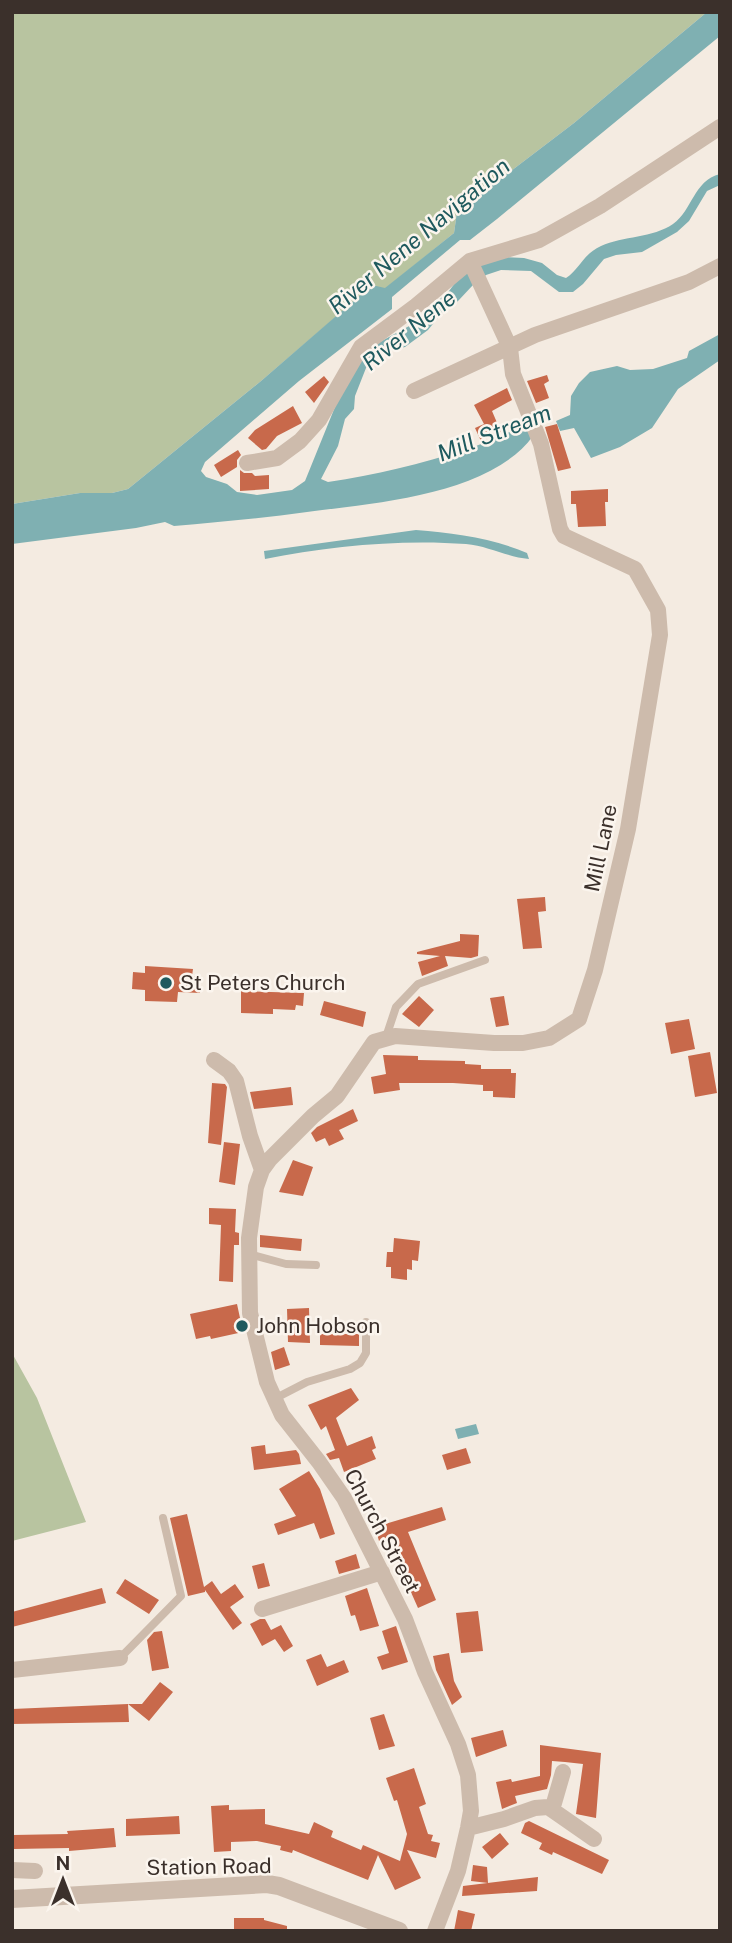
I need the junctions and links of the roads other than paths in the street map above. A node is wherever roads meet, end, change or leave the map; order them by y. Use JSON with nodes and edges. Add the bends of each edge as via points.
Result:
{"nodes":[{"id":1,"x":720,"y":127,"type":"edge"},
{"id":2,"x":472,"y":264,"type":"junction"},
{"id":3,"x":720,"y":266,"type":"edge"},
{"id":4,"x":510,"y":348,"type":"junction"},
{"id":5,"x":414,"y":391,"type":"dead end"},
{"id":6,"x":247,"y":463,"type":"dead end"},
{"id":7,"x":485,"y":960,"type":"dead end"},
{"id":8,"x":386,"y":1037,"type":"junction"},
{"id":9,"x":215,"y":1060,"type":"dead end"},
{"id":10,"x":262,"y":1170,"type":"junction"},
{"id":11,"x":249,"y":1254,"type":"junction"},
{"id":12,"x":316,"y":1265,"type":"dead end"},
{"id":13,"x":366,"y":1322,"type":"dead end"},
{"id":14,"x":274,"y":1399,"type":"junction"},
{"id":15,"x":163,"y":1518,"type":"dead end"},
{"id":16,"x":382,"y":1572,"type":"junction"},
{"id":17,"x":262,"y":1609,"type":"dead end"},
{"id":18,"x":120,"y":1658,"type":"joint"},
{"id":19,"x":12,"y":1670,"type":"edge"},
{"id":20,"x":563,"y":1773,"type":"dead end"},
{"id":21,"x":552,"y":1810,"type":"junction"},
{"id":22,"x":468,"y":1828,"type":"junction"},
{"id":23,"x":594,"y":1839,"type":"dead end"},
{"id":24,"x":12,"y":1870,"type":"edge"},
{"id":25,"x":35,"y":1871,"type":"dead end"},
{"id":26,"x":12,"y":1899,"type":"edge"},
{"id":27,"x":399,"y":1931,"type":"edge"},
{"id":28,"x":435,"y":1931,"type":"edge"}],
"edges":[{"from":1,"to":2,"type":"street","via":[[539,240]]},
{"from":2,"to":4,"type":"street"},
{"from":2,"to":6,"type":"street","via":[[361,347],[318,420],[300,441],[277,458]]},
{"from":3,"to":4,"type":"street","via":[[690,282],[535,335]]},
{"from":4,"to":5,"type":"street"},
{"from":4,"to":8,"type":"street","name":"Mill Lane","via":[[513,374],[541,444],[560,529],[564,536],[635,569],[658,610],[660,635],[628,828],[579,1019],[549,1038],[523,1043]]},
{"from":7,"to":8,"type":"lane","via":[[418,984],[396,1007]]},
{"from":8,"to":10,"type":"street","via":[[373,1042],[337,1096]]},
{"from":9,"to":10,"type":"street","via":[[236,1081]]},
{"from":10,"to":11,"type":"street","name":"Church Street"},
{"from":11,"to":12,"type":"lane","via":[[286,1264]]},
{"from":11,"to":14,"type":"street","name":"Church Street","via":[[250,1313]]},
{"from":13,"to":14,"type":"lane","via":[[366,1353],[360,1363]]},
{"from":14,"to":16,"type":"street","name":"Church Street","via":[[344,1498]]},
{"from":15,"to":18,"type":"lane","via":[[181,1596]]},
{"from":16,"to":17,"type":"street"},
{"from":16,"to":22,"type":"street","name":"Church Street","via":[[464,1760],[471,1793]]},
{"from":18,"to":19,"type":"street"},
{"from":20,"to":21,"type":"street"},
{"from":21,"to":22,"type":"street","via":[[535,1808]]},
{"from":21,"to":23,"type":"street"},
{"from":22,"to":28,"type":"street","name":"Church Street","via":[[458,1871]]},
{"from":24,"to":25,"type":"street"},
{"from":26,"to":27,"type":"street","name":"Station Road","via":[[267,1884]]}]}
